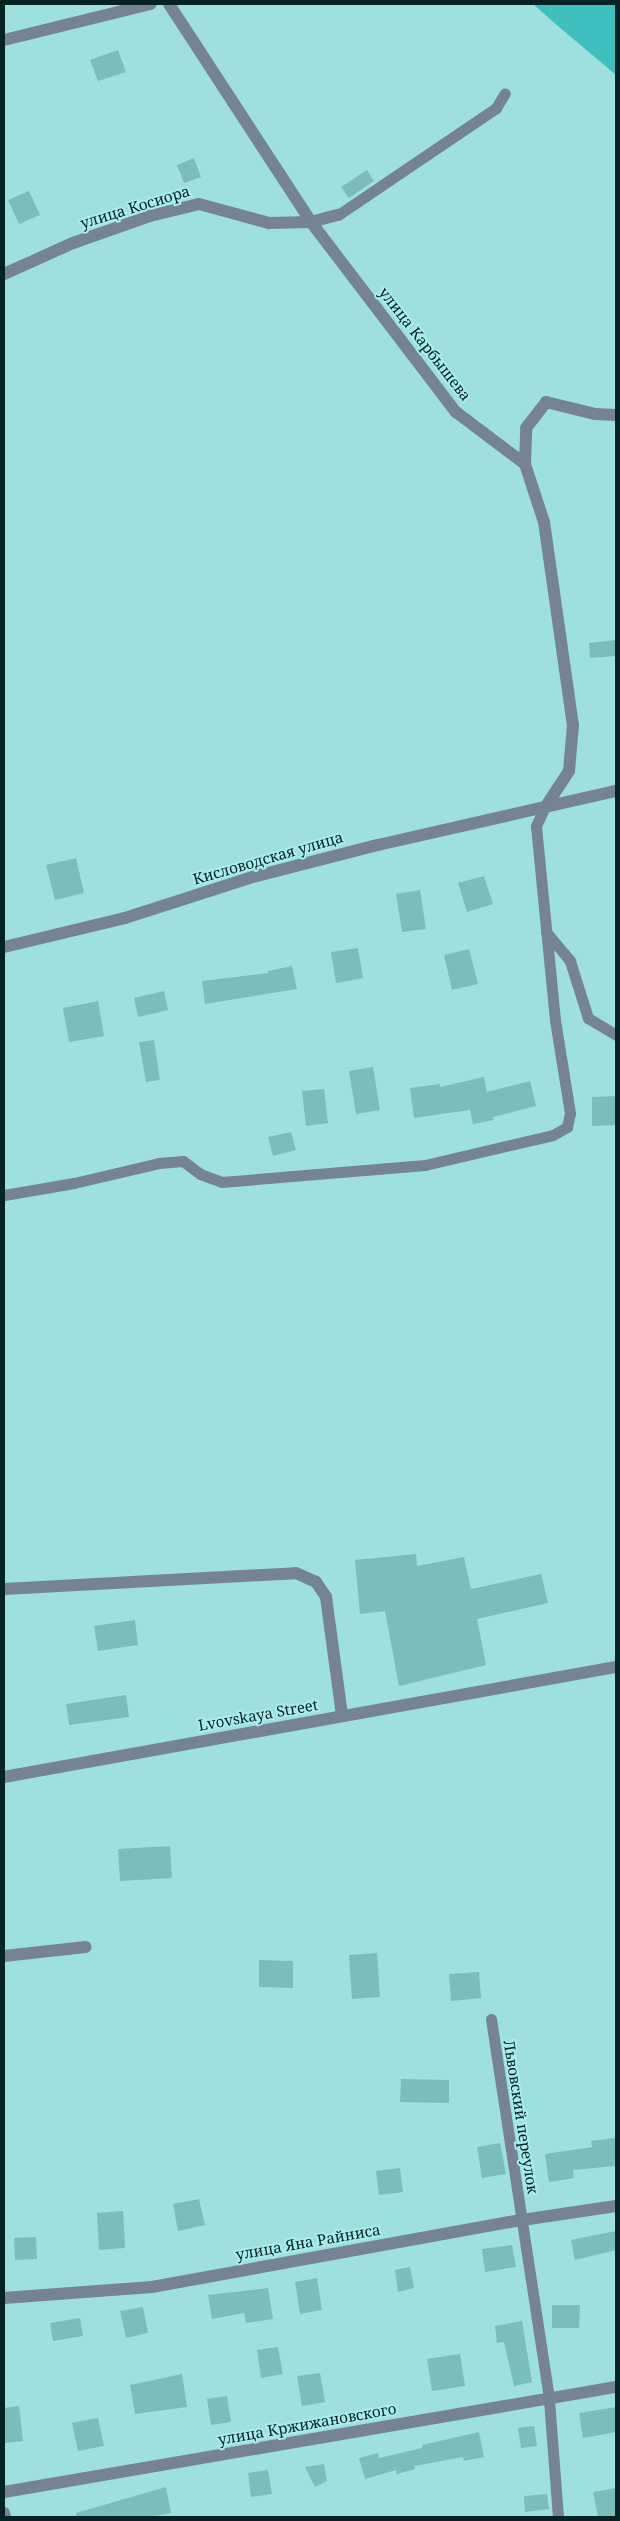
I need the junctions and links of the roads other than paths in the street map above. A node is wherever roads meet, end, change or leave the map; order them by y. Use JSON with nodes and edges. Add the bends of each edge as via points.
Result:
{"nodes":[{"id":1,"x":151,"y":4,"type":"edge"},
{"id":2,"x":169,"y":4,"type":"edge"},
{"id":3,"x":4,"y":40,"type":"edge"},
{"id":4,"x":505,"y":93,"type":"dead end"},
{"id":5,"x":338,"y":214,"type":"joint"},
{"id":6,"x":311,"y":222,"type":"junction"},
{"id":7,"x":4,"y":274,"type":"edge"},
{"id":8,"x":616,"y":415,"type":"edge"},
{"id":9,"x":525,"y":464,"type":"junction"},
{"id":10,"x":616,"y":791,"type":"edge"},
{"id":11,"x":544,"y":809,"type":"junction"},
{"id":12,"x":546,"y":932,"type":"junction"},
{"id":13,"x":4,"y":947,"type":"edge"},
{"id":14,"x":616,"y":1035,"type":"edge"},
{"id":15,"x":4,"y":1195,"type":"edge"},
{"id":16,"x":4,"y":1589,"type":"edge"},
{"id":17,"x":616,"y":1666,"type":"edge"},
{"id":18,"x":342,"y":1716,"type":"junction"},
{"id":19,"x":4,"y":1778,"type":"edge"},
{"id":20,"x":86,"y":1947,"type":"dead end"},
{"id":21,"x":4,"y":1956,"type":"edge"},
{"id":22,"x":491,"y":2020,"type":"dead end"},
{"id":23,"x":616,"y":2206,"type":"edge"},
{"id":24,"x":522,"y":2220,"type":"junction"},
{"id":25,"x":4,"y":2298,"type":"edge"},
{"id":26,"x":616,"y":2387,"type":"edge"},
{"id":27,"x":549,"y":2400,"type":"junction"},
{"id":28,"x":4,"y":2492,"type":"edge"},
{"id":29,"x":4,"y":2512,"type":"edge"},
{"id":30,"x":5,"y":2517,"type":"edge"},
{"id":31,"x":558,"y":2517,"type":"edge"}],
"edges":[{"from":1,"to":3,"type":"street"},
{"from":2,"to":6,"type":"street","name":"улица Карбышева"},
{"from":4,"to":5,"type":"lane","via":[[496,108]]},
{"from":5,"to":6,"type":"street","name":"улица Косиора"},
{"from":6,"to":7,"type":"street","name":"улица Косиора","via":[[269,223],[200,204],[150,216],[81,240]]},
{"from":6,"to":9,"type":"street","name":"улица Карбышева","via":[[456,412]]},
{"from":8,"to":9,"type":"street","via":[[595,414],[546,402],[526,428]]},
{"from":9,"to":11,"type":"street","via":[[544,522],[572,725],[569,771]]},
{"from":10,"to":11,"type":"street","name":"Кисловодская улица"},
{"from":11,"to":12,"type":"lane","via":[[536,826]]},
{"from":11,"to":13,"type":"street","name":"Кисловодская улица","via":[[263,874],[125,918]]},
{"from":12,"to":14,"type":"lane","via":[[570,961],[588,1018]]},
{"from":12,"to":15,"type":"lane","via":[[555,1020],[570,1113],[567,1127],[553,1135],[425,1165],[222,1182],[200,1174],[183,1160]]},
{"from":16,"to":18,"type":"street","via":[[296,1573],[316,1582],[326,1597]]},
{"from":17,"to":18,"type":"street","name":"Lvovskaya Street"},
{"from":18,"to":19,"type":"street","name":"Lvovskaya Street"},
{"from":20,"to":21,"type":"street"},
{"from":22,"to":24,"type":"lane","name":"Львовский переулок"},
{"from":23,"to":24,"type":"street","name":"улица Яна Райниса"},
{"from":24,"to":25,"type":"street","name":"улица Яна Райниса","via":[[152,2287]]},
{"from":24,"to":27,"type":"lane","name":"Львовский переулок"},
{"from":26,"to":27,"type":"street","name":"улица Кржижановского"},
{"from":27,"to":28,"type":"street","name":"улица Кржижановского"},
{"from":27,"to":31,"type":"lane","name":"Львовский переулок"},
{"from":29,"to":30,"type":"street"}]}
